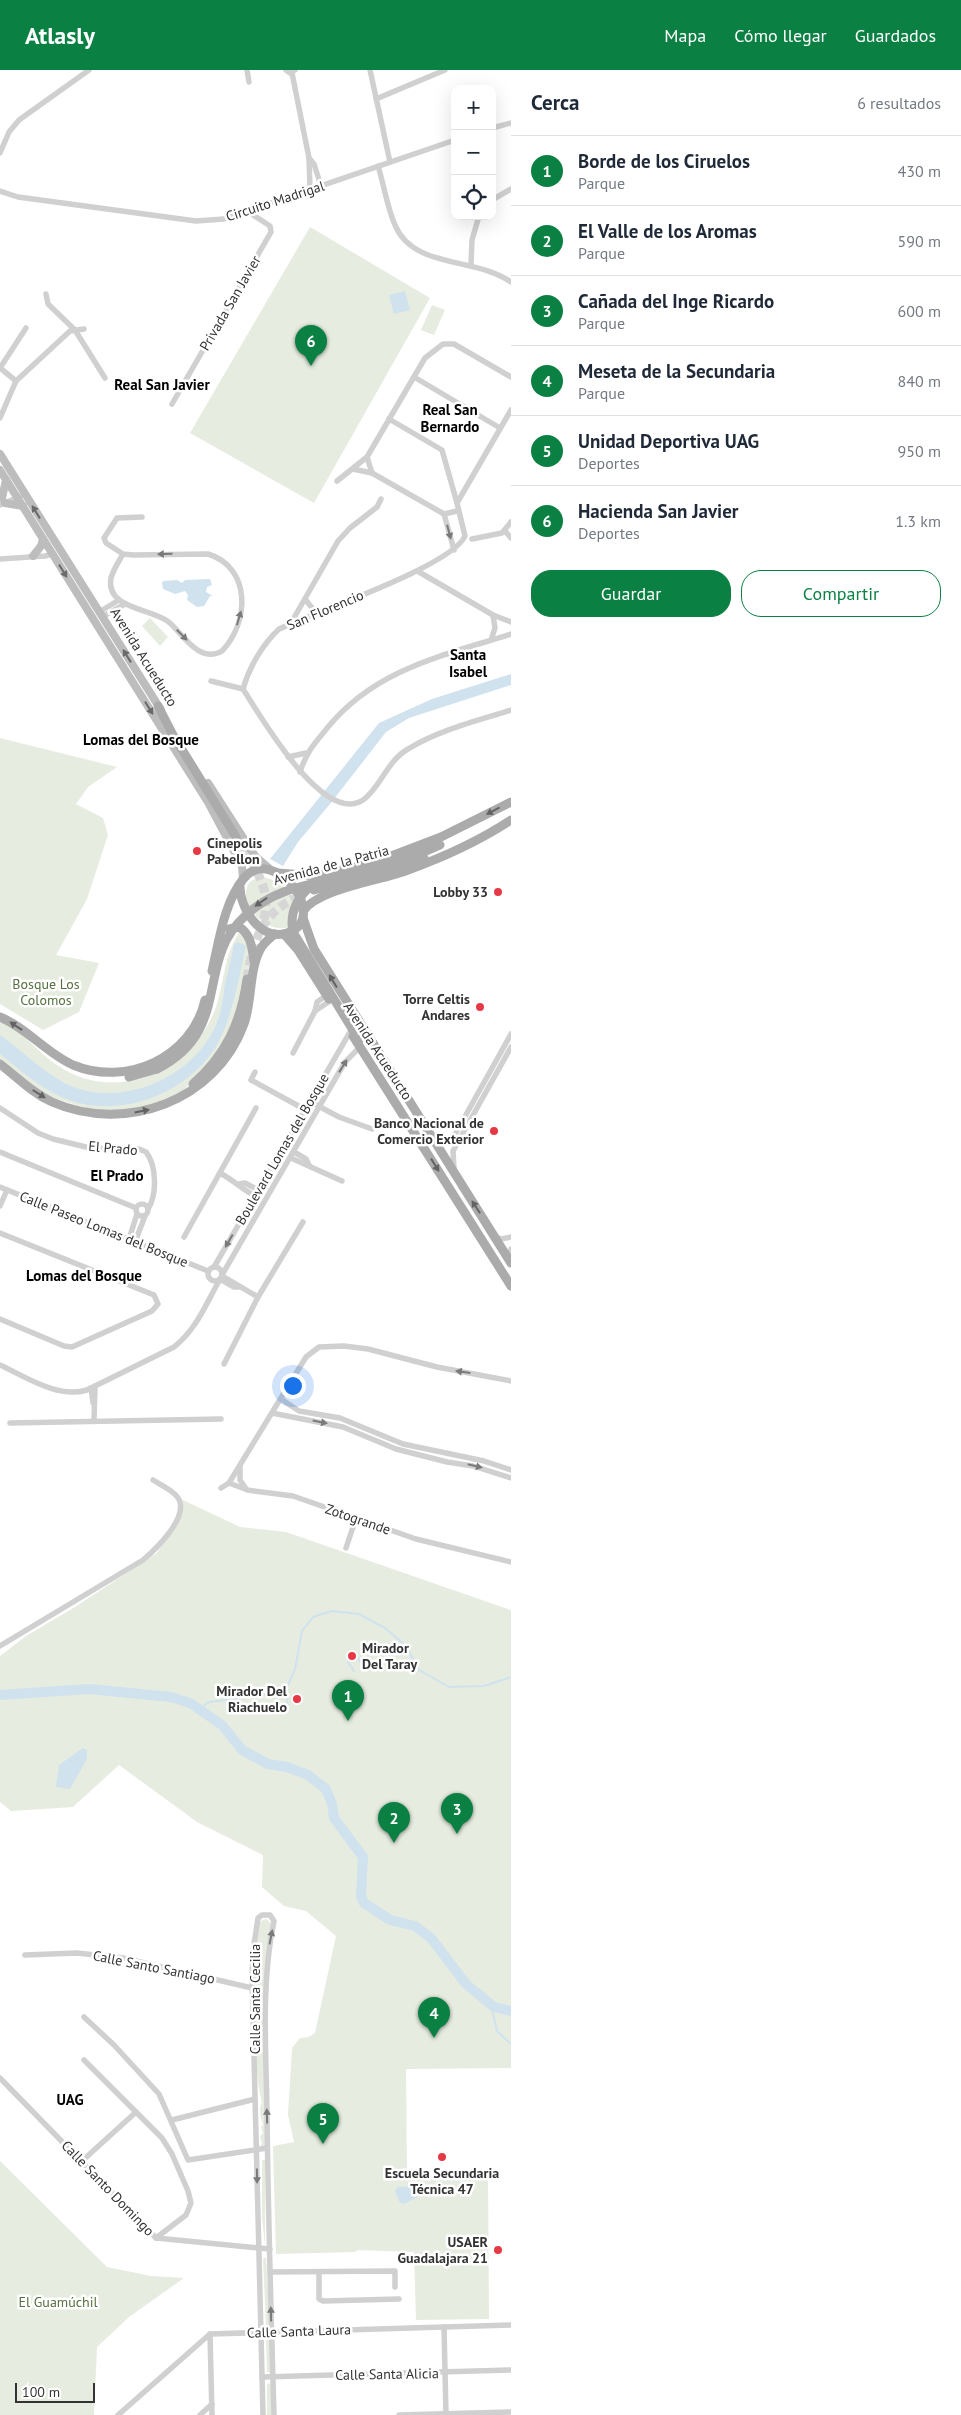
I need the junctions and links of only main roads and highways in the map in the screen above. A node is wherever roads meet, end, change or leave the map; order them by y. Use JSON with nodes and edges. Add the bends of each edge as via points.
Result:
{"nodes":[{"id":1,"x":0,"y":454,"type":"edge"},
{"id":2,"x":0,"y":470,"type":"edge"},
{"id":3,"x":6,"y":480,"type":"junction"},
{"id":4,"x":19,"y":493,"type":"junction"},
{"id":5,"x":2,"y":501,"type":"edge"},
{"id":6,"x":23,"y":506,"type":"junction"},
{"id":7,"x":43,"y":539,"type":"junction"},
{"id":8,"x":34,"y":556,"type":"road end"},
{"id":9,"x":158,"y":706,"type":"junction"},
{"id":10,"x":511,"y":802,"type":"edge"},
{"id":11,"x":475,"y":821,"type":"junction"},
{"id":12,"x":511,"y":821,"type":"edge"},
{"id":13,"x":236,"y":837,"type":"tunnel mouth"},
{"id":14,"x":274,"y":872,"type":"junction"},
{"id":15,"x":318,"y":878,"type":"junction"},
{"id":16,"x":242,"y":882,"type":"junction"},
{"id":17,"x":318,"y":893,"type":"junction"},
{"id":18,"x":303,"y":915,"type":"junction"},
{"id":19,"x":280,"y":934,"type":"junction"},
{"id":20,"x":214,"y":963,"type":"junction"},
{"id":21,"x":256,"y":967,"type":"junction"},
{"id":22,"x":247,"y":979,"type":"tunnel mouth"},
{"id":23,"x":0,"y":1017,"type":"edge"},
{"id":24,"x":32,"y":1037,"type":"junction"},
{"id":25,"x":360,"y":1046,"type":"junction"},
{"id":26,"x":0,"y":1064,"type":"edge"},
{"id":27,"x":165,"y":1105,"type":"junction"},
{"id":28,"x":510,"y":1262,"type":"edge"},
{"id":29,"x":511,"y":1286,"type":"edge"}],
"edges":[{"from":1,"to":4,"type":"main road","name":"Avenida Acueducto"},
{"from":2,"to":3,"type":"main road","name":"Avenida Acueducto"},
{"from":3,"to":4,"type":"main road","name":"Avenida Acueducto"},
{"from":3,"to":5,"type":"main road"},
{"from":4,"to":6,"type":"main road","name":"Avenida Acueducto"},
{"from":9,"to":4,"type":"main road","name":"Avenida Acueducto","one_way":true},
{"from":5,"to":6,"type":"main road"},
{"from":6,"to":7,"type":"main road","name":"Avenida Acueducto"},
{"from":7,"to":8,"type":"main road"},
{"from":7,"to":16,"type":"main road","name":"Avenida Acueducto","one_way":true,"via":[[209,804],[242,866]]},
{"from":9,"to":13,"type":"main road"},
{"from":9,"to":14,"type":"main road","name":"Avenida Acueducto","via":[[255,856]]},
{"from":10,"to":11,"type":"main road","name":"Avenida de la Patria","one_way":true},
{"from":11,"to":15,"type":"main road","name":"Avenida de la Patria","via":[[398,855]]},
{"from":11,"to":15,"type":"main road","name":"Avenida de la Patria","bridge":true,"via":[[440,845],[384,865]]},
{"from":12,"to":17,"type":"main road","name":"Avenida de la Patria","via":[[409,863]]},
{"from":14,"to":15,"type":"main road","name":"Avenida de la Patria"},
{"from":14,"to":16,"type":"main road","via":[[257,870]]},
{"from":14,"to":18,"type":"main road","via":[[296,889]]},
{"from":15,"to":17,"type":"main road","via":[[309,881],[308,888],[313,895]]},
{"from":15,"to":24,"type":"main road","name":"Avenida de la Patria","one_way":true,"bridge":true,"via":[[270,896],[241,919],[222,950],[210,1004],[200,1028],[182,1052],[157,1069],[126,1078],[94,1077],[57,1062]]},
{"from":15,"to":25,"type":"main road","bridge":true,"via":[[298,900],[293,914],[293,932]]},
{"from":16,"to":19,"type":"main road","via":[[241,900],[246,912],[259,926]]},
{"from":16,"to":20,"type":"main road","name":"Avenida de la Patria","via":[[225,916]]},
{"from":17,"to":18,"type":"main road","name":"Avenida de la Patria"},
{"from":18,"to":19,"type":"main road","via":[[297,927]]},
{"from":28,"to":18,"type":"main road","name":"Avenida Acueducto","one_way":true,"via":[[314,949]]},
{"from":19,"to":21,"type":"main road","via":[[261,948]]},
{"from":19,"to":25,"type":"main road","name":"Avenida Acueducto","via":[[298,950]]},
{"from":20,"to":21,"type":"main road","via":[[226,933],[236,927],[249,937]]},
{"from":20,"to":24,"type":"main road","name":"Avenida de la Patria","via":[[198,1022],[169,1054],[148,1066],[111,1073],[85,1070],[60,1058]]},
{"from":21,"to":27,"type":"main road","via":[[248,1013],[231,1051],[208,1079]]},
{"from":22,"to":27,"type":"main road","via":[[240,1014],[227,1044],[200,1077]]},
{"from":24,"to":23,"type":"main road","name":"Avenida de la Patria","one_way":true},
{"from":25,"to":29,"type":"main road","name":"Avenida Acueducto","one_way":true},
{"from":26,"to":27,"type":"main road","one_way":true,"via":[[38,1094],[78,1110],[124,1114]]}]}
